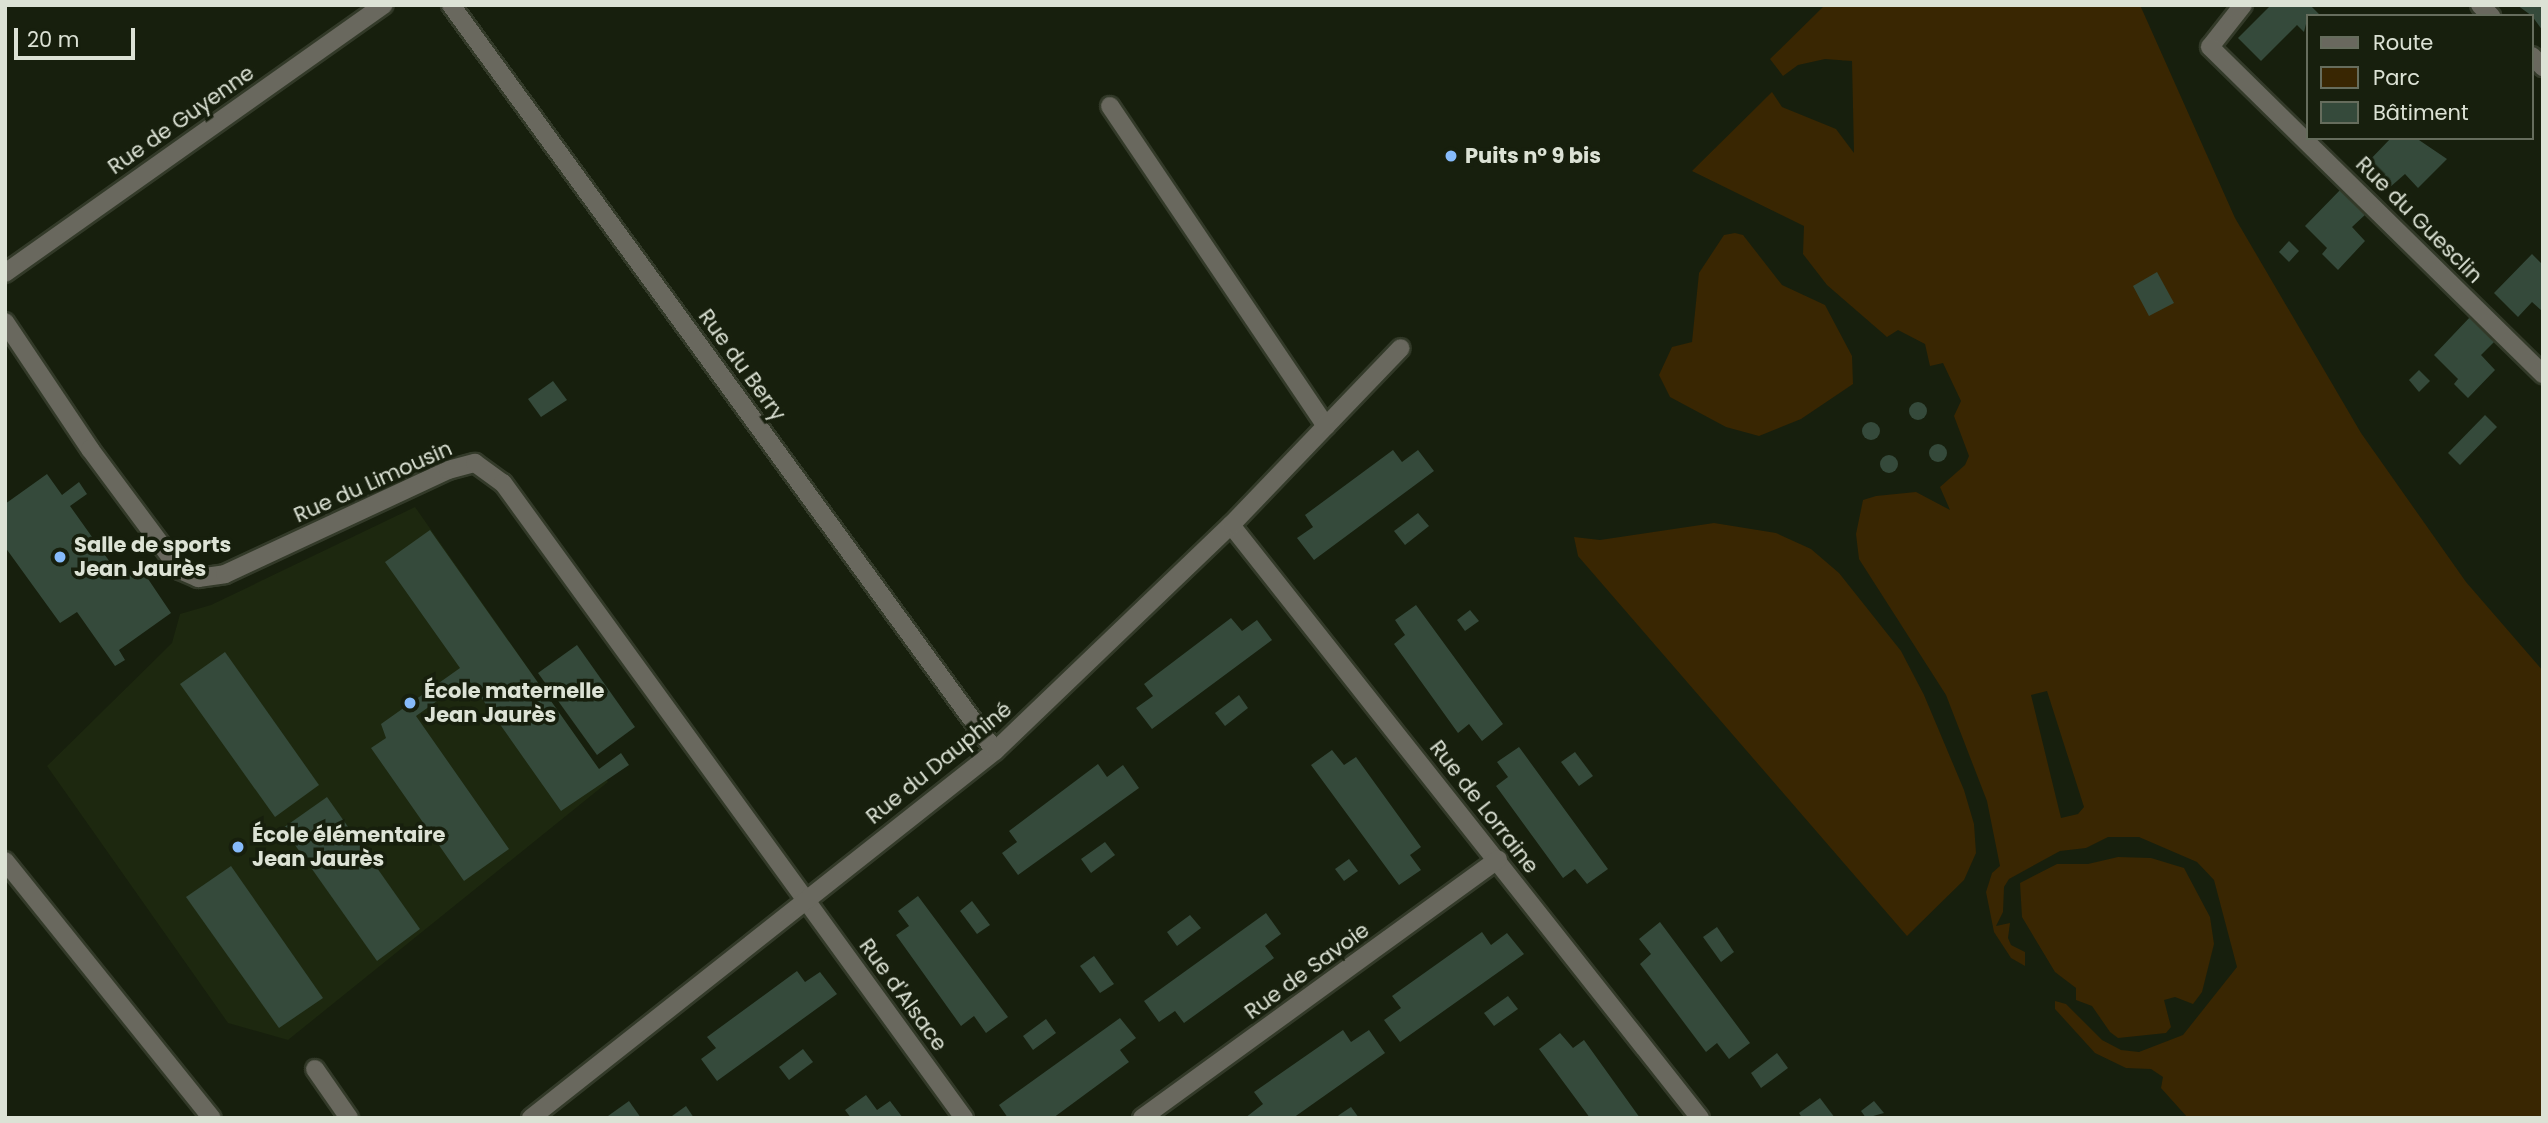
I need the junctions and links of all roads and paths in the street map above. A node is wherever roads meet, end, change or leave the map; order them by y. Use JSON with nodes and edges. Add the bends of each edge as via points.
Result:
{"nodes":[{"id":1,"x":384,"y":5,"type":"edge"},
{"id":2,"x":451,"y":5,"type":"edge"},
{"id":3,"x":2243,"y":5,"type":"edge"},
{"id":4,"x":1110,"y":106,"type":"dead end"},
{"id":5,"x":5,"y":273,"type":"edge"},
{"id":6,"x":5,"y":322,"type":"edge"},
{"id":7,"x":1401,"y":348,"type":"dead end"},
{"id":8,"x":2543,"y":374,"type":"edge"},
{"id":9,"x":1326,"y":426,"type":"junction"},
{"id":10,"x":1231,"y":525,"type":"junction"},
{"id":11,"x":995,"y":751,"type":"junction"},
{"id":12,"x":1498,"y":859,"type":"junction"},
{"id":13,"x":5,"y":861,"type":"edge"},
{"id":14,"x":806,"y":898,"type":"junction"},
{"id":15,"x":315,"y":1069,"type":"dead end"},
{"id":16,"x":212,"y":1118,"type":"edge"},
{"id":17,"x":349,"y":1118,"type":"edge"},
{"id":18,"x":531,"y":1118,"type":"edge"},
{"id":19,"x":964,"y":1118,"type":"edge"},
{"id":20,"x":1142,"y":1118,"type":"edge"},
{"id":21,"x":1700,"y":1118,"type":"edge"}],
"edges":[{"from":1,"to":5,"type":"street","name":"Rue de Guyenne"},
{"from":2,"to":11,"type":"street","name":"Rue du Berry"},
{"from":3,"to":8,"type":"street","name":"Rue du Guesclin","via":[[2210,47]]},
{"from":4,"to":9,"type":"street"},
{"from":6,"to":14,"type":"street","name":"Rue du Limousin","via":[[90,449],[180,570],[198,578],[225,574],[448,470],[475,463],[494,476]]},
{"from":7,"to":9,"type":"street","name":"Rue du Dauphiné"},
{"from":9,"to":10,"type":"street","name":"Rue du Dauphiné"},
{"from":10,"to":11,"type":"street","name":"Rue du Dauphiné"},
{"from":10,"to":12,"type":"street","name":"Rue de Lorraine"},
{"from":11,"to":14,"type":"street","name":"Rue du Dauphiné"},
{"from":12,"to":20,"type":"street","name":"Rue de Savoie"},
{"from":12,"to":21,"type":"street","name":"Rue de Lorraine"},
{"from":13,"to":16,"type":"street"},
{"from":14,"to":18,"type":"street","name":"Rue du Dauphiné"},
{"from":14,"to":19,"type":"street","name":"Rue d'Alsace"},
{"from":15,"to":17,"type":"street"}]}
